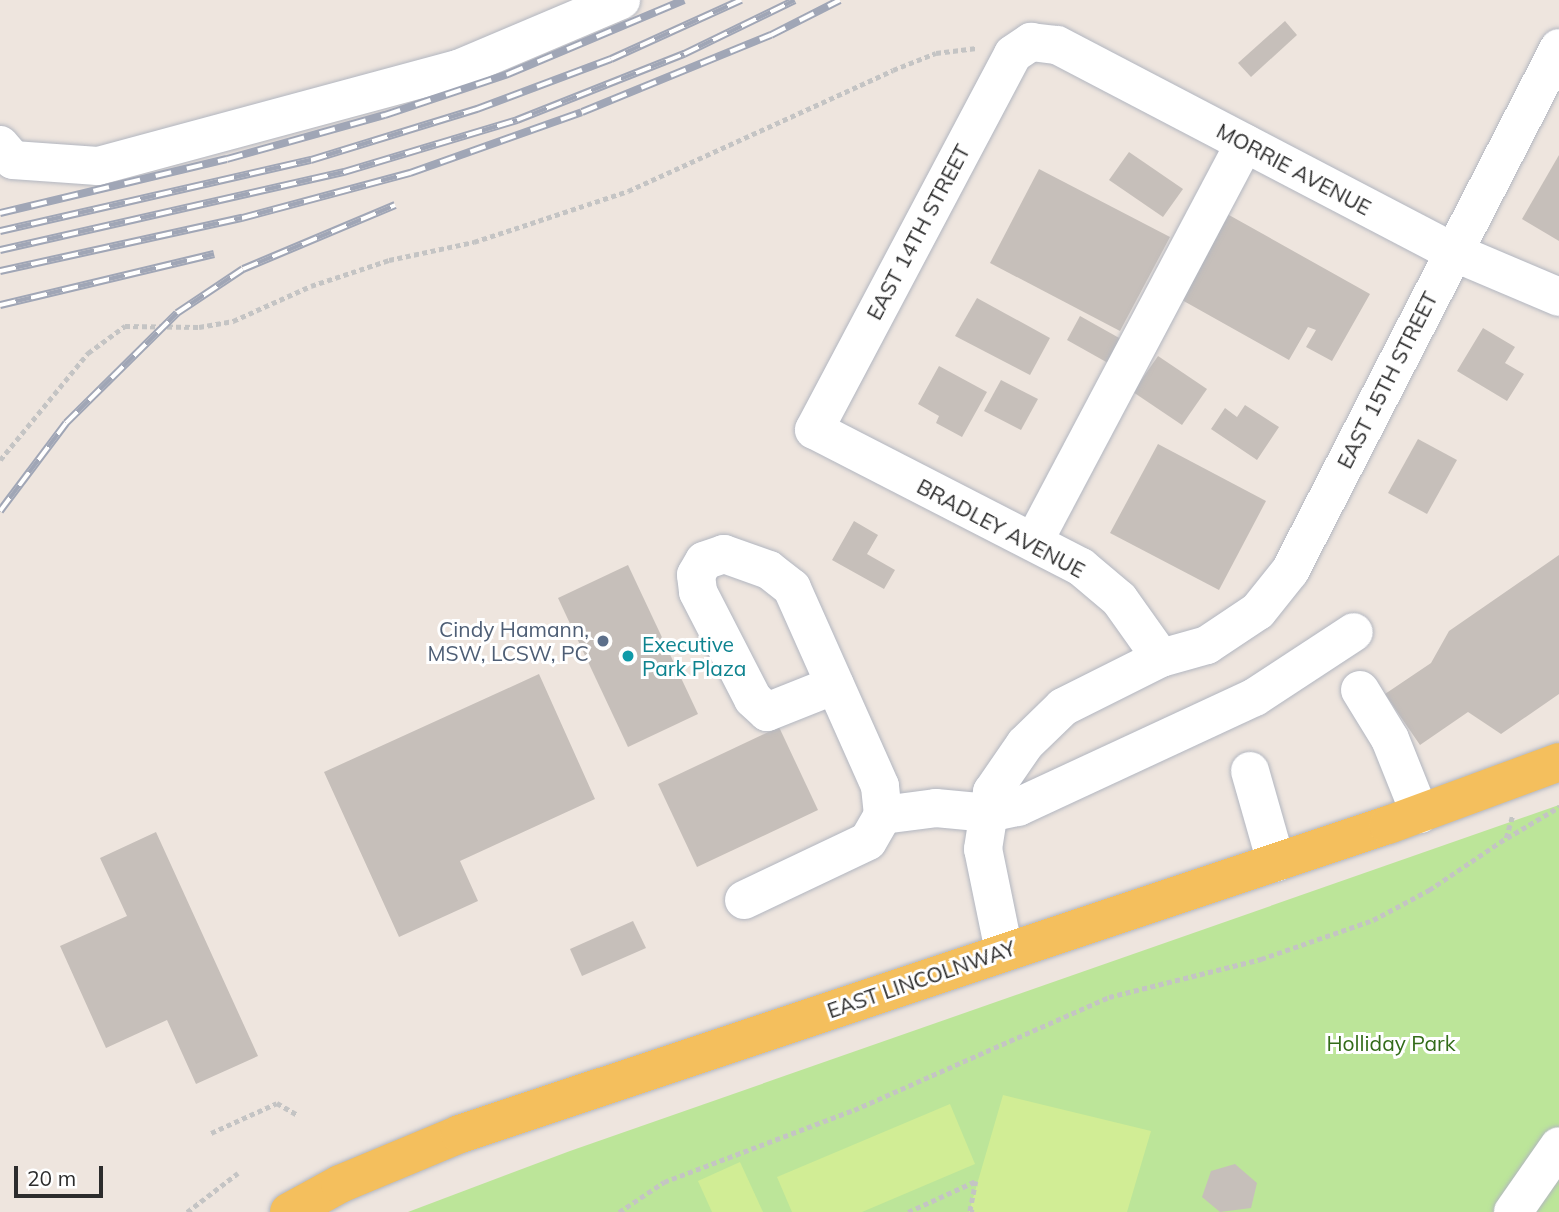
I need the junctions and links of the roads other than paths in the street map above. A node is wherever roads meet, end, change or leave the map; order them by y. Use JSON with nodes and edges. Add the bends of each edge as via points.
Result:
{"nodes":[{"id":1,"x":621,"y":0,"type":"edge"},
{"id":2,"x":1022,"y":48,"type":"joint"},
{"id":3,"x":1559,"y":48,"type":"edge"},
{"id":4,"x":1245,"y":143,"type":"junction"},
{"id":5,"x":0,"y":145,"type":"edge"},
{"id":6,"x":1453,"y":252,"type":"junction"},
{"id":7,"x":1559,"y":297,"type":"edge"},
{"id":8,"x":814,"y":430,"type":"joint"},
{"id":9,"x":1034,"y":541,"type":"junction"},
{"id":10,"x":1354,"y":632,"type":"dead end"},
{"id":11,"x":1161,"y":658,"type":"junction"},
{"id":12,"x":835,"y":685,"type":"dead end"},
{"id":13,"x":1360,"y":690,"type":"dead end"},
{"id":14,"x":1559,"y":762,"type":"edge"},
{"id":15,"x":1250,"y":771,"type":"dead end"},
{"id":16,"x":989,"y":813,"type":"junction"},
{"id":17,"x":1420,"y":814,"type":"junction"},
{"id":18,"x":883,"y":815,"type":"junction"},
{"id":19,"x":1276,"y":863,"type":"junction"},
{"id":20,"x":744,"y":900,"type":"dead end"},
{"id":21,"x":1004,"y":951,"type":"junction"},
{"id":22,"x":1559,"y":1146,"type":"edge"},
{"id":23,"x":289,"y":1212,"type":"edge"},
{"id":24,"x":1513,"y":1212,"type":"edge"}],
"edges":[{"from":1,"to":5,"type":"street","via":[[458,69],[97,166],[13,160]]},
{"from":2,"to":4,"type":"street","name":"MORRIE AVENUE","via":[[1057,45]]},
{"from":2,"to":8,"type":"street","name":"EAST 14TH STREET"},
{"from":3,"to":6,"type":"street","name":"EAST 15TH STREET"},
{"from":4,"to":6,"type":"street","name":"MORRIE AVENUE"},
{"from":4,"to":9,"type":"street"},
{"from":6,"to":7,"type":"street","name":"MORRIE AVENUE"},
{"from":6,"to":11,"type":"street","name":"EAST 15TH STREET","via":[[1290,571],[1258,611],[1207,645]]},
{"from":8,"to":9,"type":"street","name":"BRADLEY AVENUE"},
{"from":9,"to":11,"type":"street","name":"BRADLEY AVENUE","via":[[1081,567],[1119,599]]},
{"from":10,"to":16,"type":"street","via":[[1255,697],[1017,807]]},
{"from":11,"to":16,"type":"street","name":"EAST 15TH STREET","via":[[1063,707],[1025,744],[992,792]]},
{"from":12,"to":18,"type":"street","via":[[880,786]]},
{"from":13,"to":17,"type":"street","via":[[1390,739]]},
{"from":14,"to":17,"type":"main road","name":"EAST LINCOLNWAY"},
{"from":15,"to":19,"type":"street"},
{"from":16,"to":18,"type":"street","via":[[936,808]]},
{"from":16,"to":21,"type":"street","name":"EAST 15TH STREET","via":[[983,849]]},
{"from":17,"to":19,"type":"main road","name":"EAST LINCOLNWAY"},
{"from":18,"to":20,"type":"street","via":[[868,841]]},
{"from":19,"to":21,"type":"main road","name":"EAST LINCOLNWAY"},
{"from":21,"to":23,"type":"main road","name":"EAST LINCOLNWAY","via":[[460,1134],[340,1184]]},
{"from":22,"to":24,"type":"street"}]}
